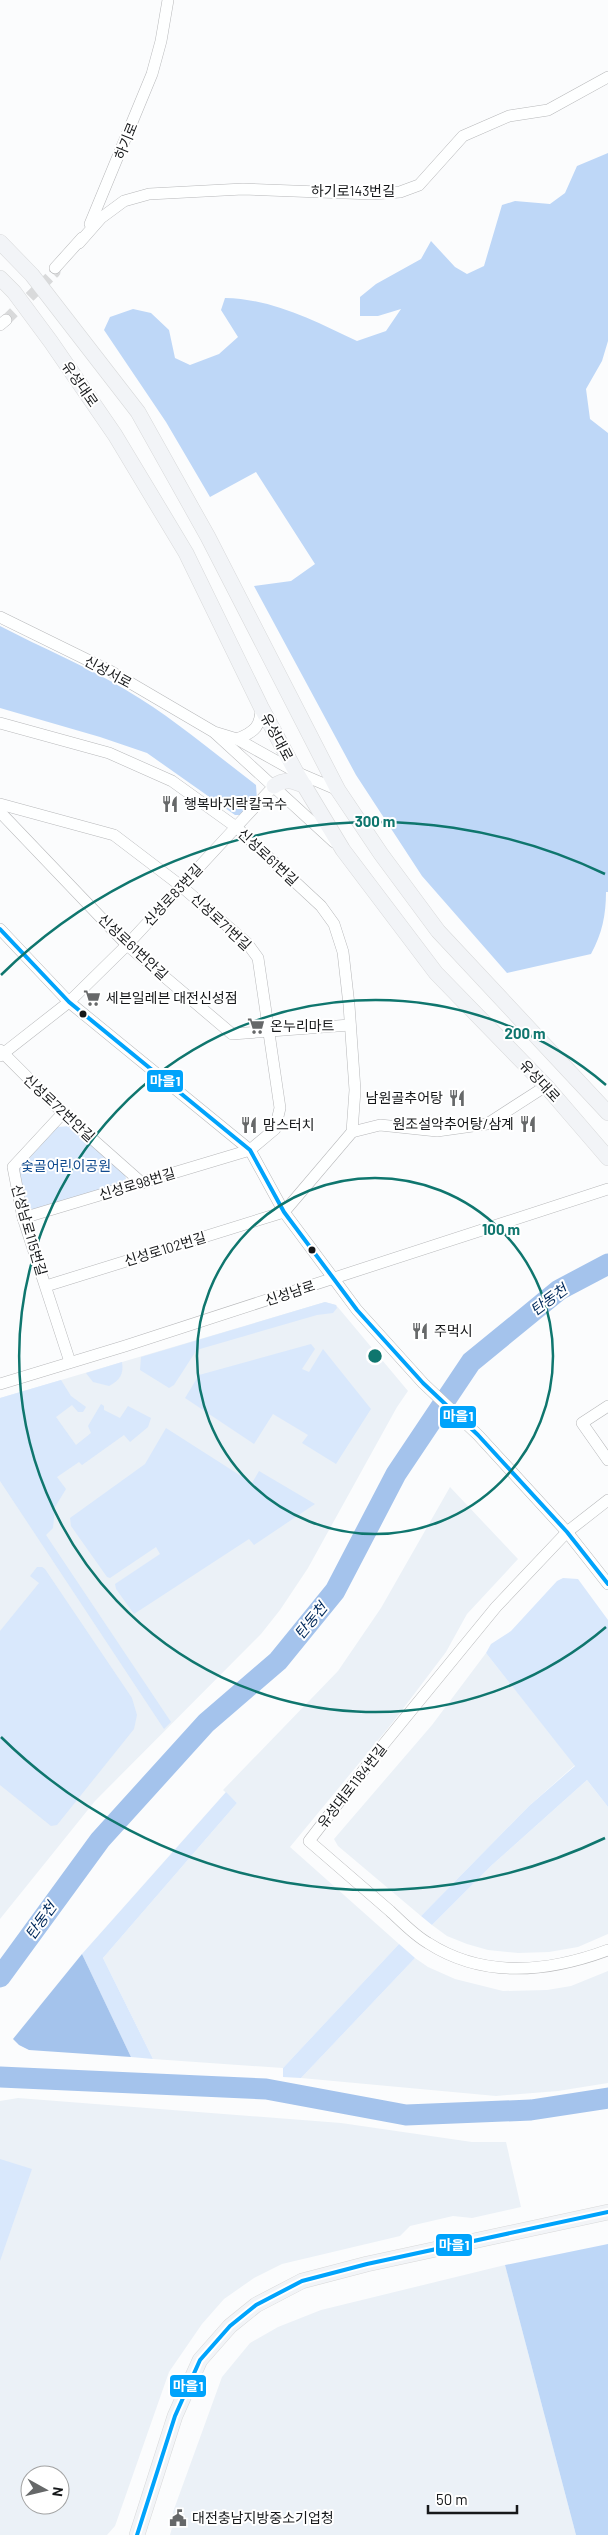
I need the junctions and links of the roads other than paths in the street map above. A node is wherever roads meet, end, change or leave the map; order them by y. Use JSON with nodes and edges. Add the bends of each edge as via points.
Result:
{"nodes":[{"id":1,"x":168,"y":0,"type":"edge"},
{"id":2,"x":608,"y":77,"type":"edge"},
{"id":3,"x":0,"y":242,"type":"edge"},
{"id":4,"x":79,"y":243,"type":"junction"},
{"id":5,"x":55,"y":268,"type":"tunnel mouth"},
{"id":6,"x":0,"y":278,"type":"edge"},
{"id":7,"x":0,"y":617,"type":"edge"},
{"id":8,"x":261,"y":707,"type":"junction"},
{"id":9,"x":0,"y":723,"type":"edge"},
{"id":10,"x":214,"y":732,"type":"junction"},
{"id":11,"x":237,"y":739,"type":"junction"},
{"id":12,"x":296,"y":772,"type":"junction"},
{"id":13,"x":274,"y":786,"type":"junction"},
{"id":14,"x":305,"y":786,"type":"junction"},
{"id":15,"x":338,"y":790,"type":"junction"},
{"id":16,"x":0,"y":804,"type":"edge"},
{"id":17,"x":0,"y":812,"type":"edge"},
{"id":18,"x":236,"y":827,"type":"junction"},
{"id":19,"x":343,"y":850,"type":"junction"},
{"id":20,"x":181,"y":886,"type":"junction"},
{"id":21,"x":0,"y":929,"type":"edge"},
{"id":22,"x":127,"y":945,"type":"junction"},
{"id":23,"x":69,"y":1002,"type":"junction"},
{"id":24,"x":350,"y":1024,"type":"junction"},
{"id":25,"x":269,"y":1029,"type":"junction"},
{"id":26,"x":1,"y":1053,"type":"edge"},
{"id":27,"x":546,"y":1086,"type":"junction"},
{"id":28,"x":603,"y":1104,"type":"edge"},
{"id":29,"x":608,"y":1113,"type":"edge"},
{"id":30,"x":63,"y":1114,"type":"junction"},
{"id":31,"x":352,"y":1132,"type":"junction"},
{"id":32,"x":250,"y":1150,"type":"junction"},
{"id":33,"x":608,"y":1158,"type":"edge"},
{"id":34,"x":142,"y":1183,"type":"junction"},
{"id":35,"x":608,"y":1189,"type":"edge"},
{"id":36,"x":284,"y":1212,"type":"junction"},
{"id":37,"x":23,"y":1218,"type":"junction"},
{"id":38,"x":332,"y":1279,"type":"junction"},
{"id":39,"x":46,"y":1286,"type":"junction"},
{"id":40,"x":70,"y":1362,"type":"junction"},
{"id":41,"x":0,"y":1384,"type":"edge"},
{"id":42,"x":608,"y":1406,"type":"edge"},
{"id":43,"x":608,"y":1460,"type":"edge"},
{"id":44,"x":608,"y":1500,"type":"edge"},
{"id":45,"x":567,"y":1532,"type":"junction"},
{"id":46,"x":608,"y":1584,"type":"edge"},
{"id":47,"x":608,"y":1950,"type":"edge"},
{"id":48,"x":608,"y":2212,"type":"edge"},
{"id":49,"x":136,"y":2535,"type":"edge"}],
"edges":[{"from":1,"to":4,"type":"street","name":"하기로","via":[[152,74],[96,215]]},
{"from":2,"to":4,"type":"street","name":"하기로143번길","via":[[548,110],[509,116],[463,136],[419,186],[400,192],[372,194],[243,189],[149,194],[124,200],[101,218]]},
{"from":3,"to":15,"type":"main road","name":"유성대로","via":[[32,275],[138,412],[208,537]]},
{"from":4,"to":5,"type":"street","name":"하기로"},
{"from":6,"to":8,"type":"main road","name":"유성대로","via":[[51,342],[115,435],[186,553]]},
{"from":7,"to":10,"type":"street","name":"신성서로","via":[[110,671]]},
{"from":8,"to":11,"type":"street","via":[[261,721],[256,730]]},
{"from":8,"to":12,"type":"main road","name":"유성대로"},
{"from":9,"to":18,"type":"street","name":"신성로61번길","via":[[109,753],[172,781]]},
{"from":10,"to":11,"type":"street"},
{"from":10,"to":13,"type":"street"},
{"from":11,"to":12,"type":"street"},
{"from":12,"to":14,"type":"main road","name":"유성대로"},
{"from":12,"to":15,"type":"street"},
{"from":13,"to":14,"type":"main road","via":[[290,780]]},
{"from":13,"to":18,"type":"street","name":"신성로83번길"},
{"from":13,"to":19,"type":"street"},
{"from":14,"to":19,"type":"main road","name":"유성대로"},
{"from":15,"to":28,"type":"main road","name":"유성대로","via":[[438,931]]},
{"from":16,"to":20,"type":"street","name":"신성로71번길","via":[[114,835]]},
{"from":17,"to":22,"type":"street","name":"신성로61번안길"},
{"from":18,"to":20,"type":"street","name":"신성로83번길"},
{"from":18,"to":24,"type":"street","name":"신성로61번길","via":[[321,906],[334,924],[343,952]]},
{"from":19,"to":27,"type":"main road","name":"유성대로","via":[[436,973]]},
{"from":20,"to":22,"type":"street","name":"신성로83번길"},
{"from":20,"to":25,"type":"street","name":"신성로71번길","via":[[247,943],[258,958]]},
{"from":21,"to":23,"type":"street"},
{"from":22,"to":23,"type":"street","name":"신성로83번길"},
{"from":22,"to":25,"type":"street","name":"신성로61번안길","via":[[232,1034]]},
{"from":23,"to":26,"type":"street","name":"신성로83번길"},
{"from":23,"to":32,"type":"street"},
{"from":24,"to":25,"type":"street","name":"신성로61번안길"},
{"from":24,"to":31,"type":"street","name":"신성로61번길","via":[[355,1090]]},
{"from":25,"to":32,"type":"street","name":"신성로71번길","via":[[280,1108],[275,1129]]},
{"from":26,"to":30,"type":"street","name":"신성로72번안길"},
{"from":27,"to":31,"type":"street","via":[[486,1124],[437,1131],[380,1125]]},
{"from":27,"to":33,"type":"main road","name":"유성대로"},
{"from":28,"to":29,"type":"main road","name":"유성대로"},
{"from":30,"to":34,"type":"street","name":"신성로72번안길"},
{"from":30,"to":37,"type":"street","name":"신성남로115번길","via":[[13,1167]]},
{"from":31,"to":36,"type":"street"},
{"from":32,"to":34,"type":"street","name":"신성로98번길"},
{"from":32,"to":36,"type":"street"},
{"from":34,"to":37,"type":"street","name":"신성로98번길"},
{"from":35,"to":38,"type":"street","name":"신성남로"},
{"from":36,"to":38,"type":"street"},
{"from":36,"to":39,"type":"street","name":"신성로102번길"},
{"from":37,"to":39,"type":"street","name":"신성남로115번길"},
{"from":38,"to":40,"type":"street","name":"신성남로"},
{"from":38,"to":45,"type":"street","via":[[423,1383],[478,1435]]},
{"from":39,"to":40,"type":"street","name":"신성남로115번길"},
{"from":40,"to":41,"type":"street","name":"신성남로"},
{"from":42,"to":43,"type":"street","via":[[582,1423]]},
{"from":44,"to":45,"type":"street","name":"유성대로1184번길"},
{"from":45,"to":46,"type":"street"},
{"from":45,"to":47,"type":"street","name":"유성대로1184번길","via":[[496,1607],[309,1841],[428,1944],[453,1955],[508,1969],[544,1968],[576,1962]]},
{"from":48,"to":49,"type":"main road","via":[[302,2280],[256,2305],[230,2326],[200,2360],[175,2416]]}]}
